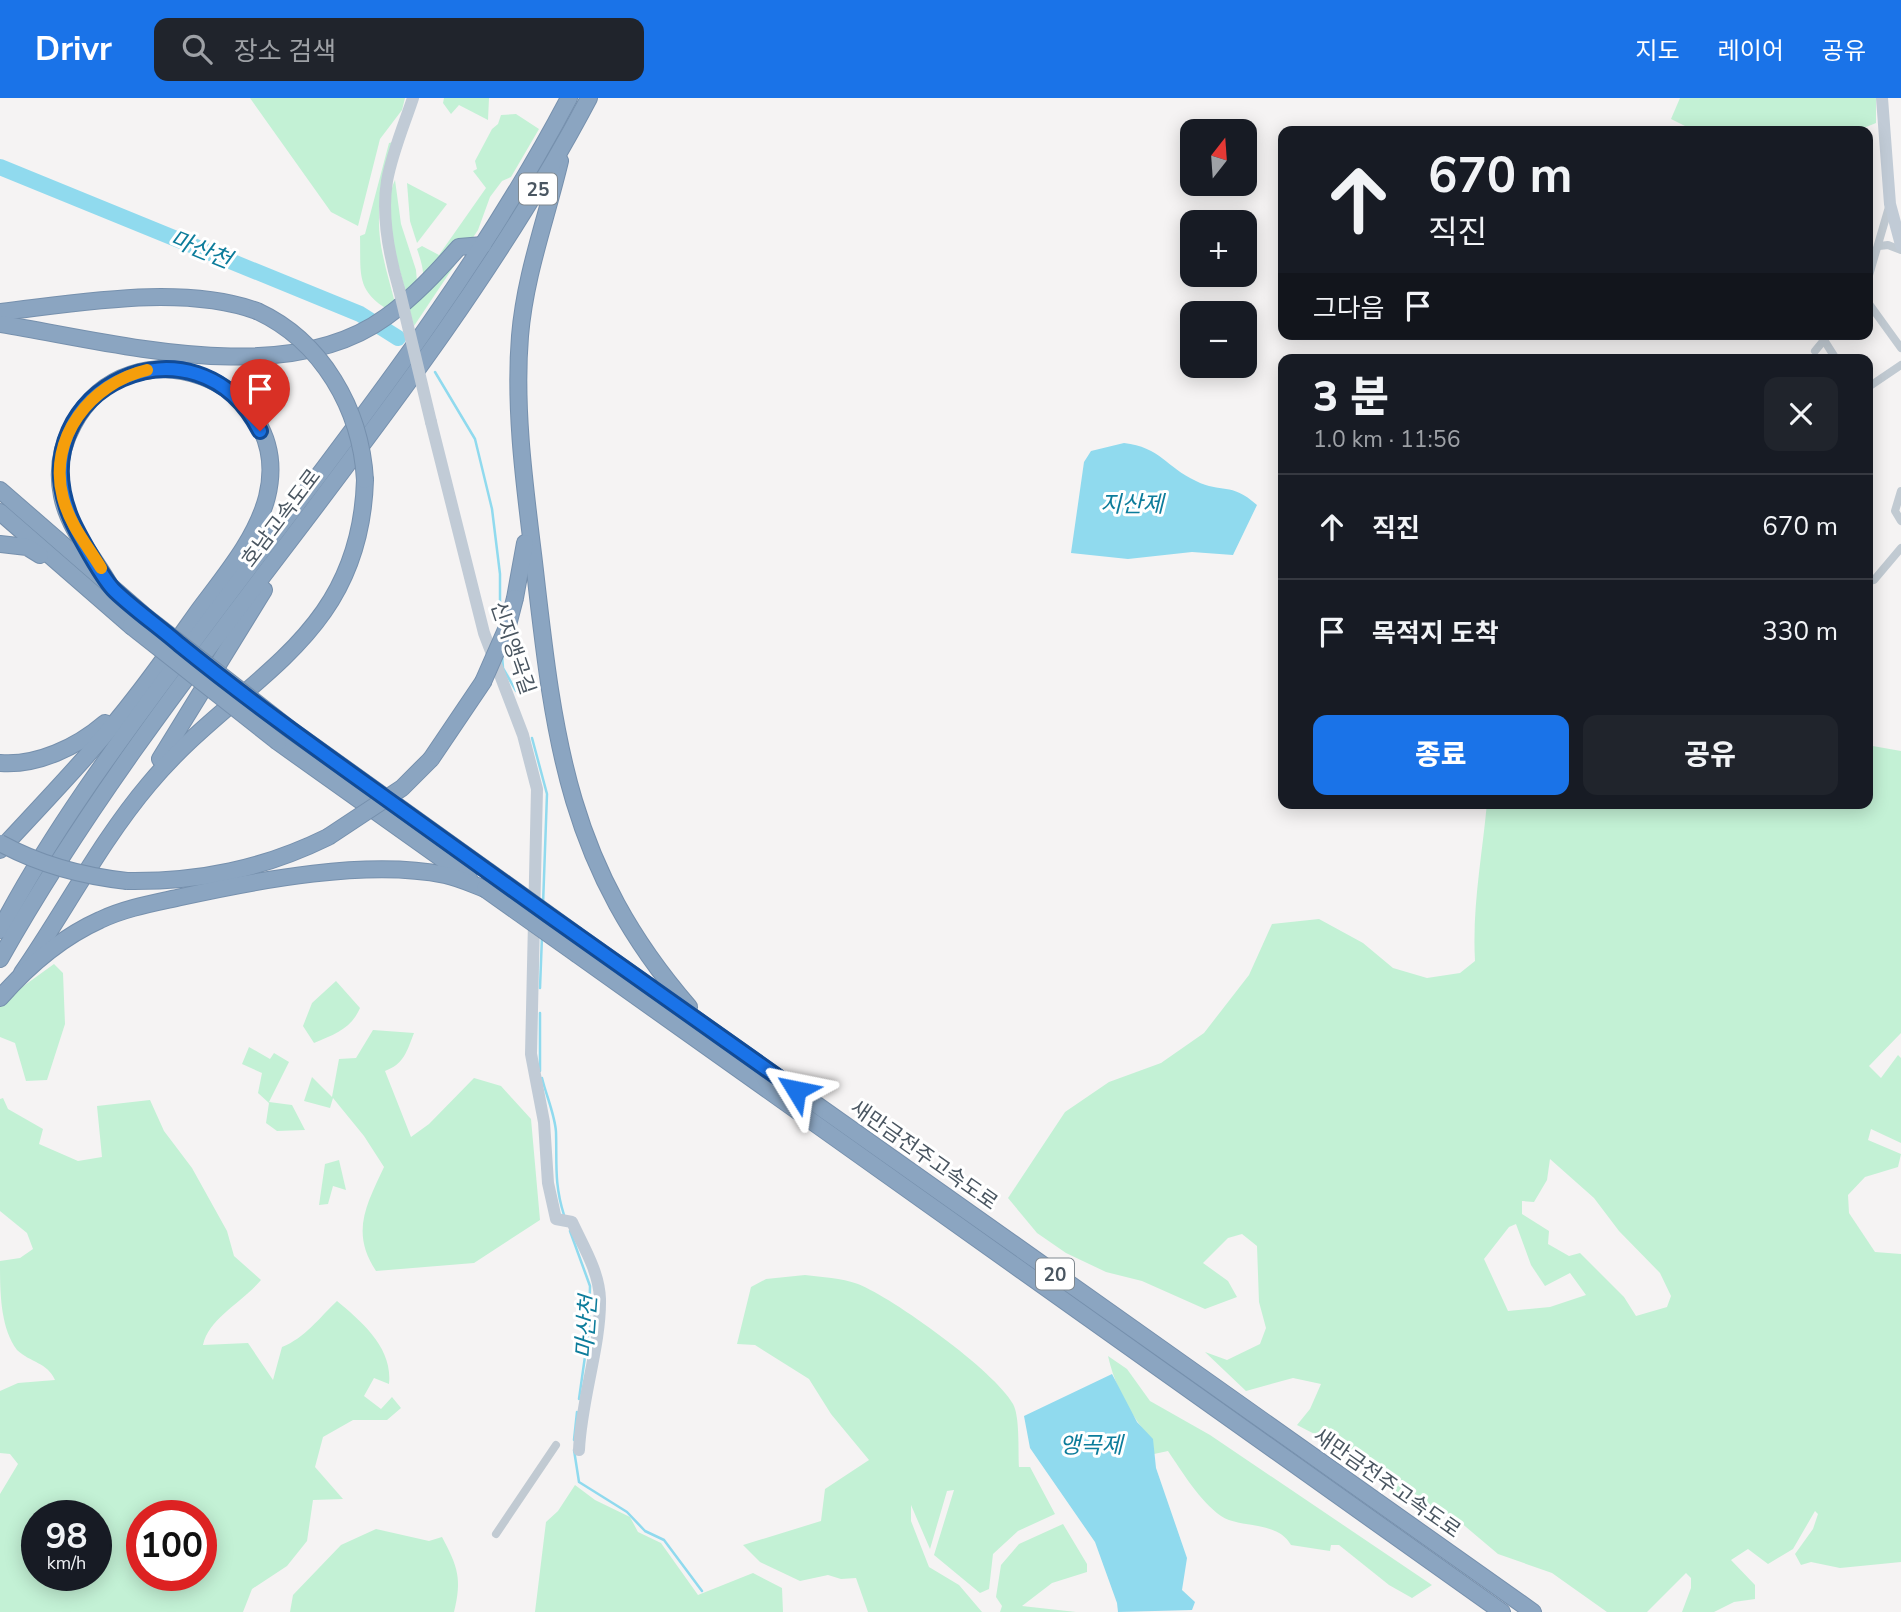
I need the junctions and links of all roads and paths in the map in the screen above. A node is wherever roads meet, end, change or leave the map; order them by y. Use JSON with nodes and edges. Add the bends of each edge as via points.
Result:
{"nodes":[{"id":1,"x":413,"y":98,"type":"edge"},
{"id":2,"x":569,"y":98,"type":"edge"},
{"id":3,"x":589,"y":98,"type":"edge"},
{"id":4,"x":1882,"y":98,"type":"edge"},
{"id":5,"x":565,"y":144,"type":"junction"},
{"id":6,"x":1890,"y":204,"type":"junction"},
{"id":7,"x":483,"y":245,"type":"junction"},
{"id":8,"x":1879,"y":246,"type":"junction"},
{"id":9,"x":1901,"y":246,"type":"edge"},
{"id":10,"x":1873,"y":264,"type":"edge"},
{"id":11,"x":406,"y":291,"type":"junction"},
{"id":12,"x":1873,"y":308,"type":"edge"},
{"id":13,"x":0,"y":312,"type":"edge"},
{"id":14,"x":0,"y":324,"type":"edge"},
{"id":15,"x":1824,"y":340,"type":"edge"},
{"id":16,"x":1901,"y":348,"type":"edge"},
{"id":17,"x":1815,"y":351,"type":"dead end"},
{"id":18,"x":1901,"y":365,"type":"edge"},
{"id":19,"x":1873,"y":384,"type":"edge"},
{"id":20,"x":318,"y":475,"type":"junction"},
{"id":21,"x":0,"y":490,"type":"edge"},
{"id":22,"x":1901,"y":491,"type":"edge"},
{"id":23,"x":526,"y":502,"type":"junction"},
{"id":24,"x":314,"y":509,"type":"junction"},
{"id":25,"x":0,"y":512,"type":"edge"},
{"id":26,"x":1901,"y":521,"type":"edge"},
{"id":27,"x":0,"y":544,"type":"edge"},
{"id":28,"x":1901,"y":548,"type":"edge"},
{"id":29,"x":241,"y":552,"type":"junction"},
{"id":30,"x":71,"y":575,"type":"junction"},
{"id":31,"x":1873,"y":580,"type":"edge"},
{"id":32,"x":112,"y":589,"type":"junction"},
{"id":33,"x":138,"y":621,"type":"junction"},
{"id":34,"x":136,"y":697,"type":"junction"},
{"id":35,"x":0,"y":763,"type":"edge"},
{"id":36,"x":137,"y":797,"type":"junction"},
{"id":37,"x":0,"y":843,"type":"edge"},
{"id":38,"x":0,"y":849,"type":"edge"},
{"id":39,"x":22,"y":889,"type":"junction"},
{"id":40,"x":485,"y":889,"type":"junction"},
{"id":41,"x":0,"y":919,"type":"edge"},
{"id":42,"x":0,"y":930,"type":"edge"},
{"id":43,"x":0,"y":959,"type":"edge"},
{"id":44,"x":22,"y":973,"type":"junction"},
{"id":45,"x":0,"y":998,"type":"edge"},
{"id":46,"x":706,"y":1027,"type":"junction"},
{"id":47,"x":556,"y":1446,"type":"dead end"},
{"id":48,"x":579,"y":1450,"type":"dead end"},
{"id":49,"x":496,"y":1534,"type":"dead end"},
{"id":50,"x":1502,"y":1612,"type":"edge"},
{"id":51,"x":1533,"y":1612,"type":"edge"}],
"edges":[{"from":1,"to":11,"type":"street","name":"신지앵곡길","via":[[387,183],[390,260]]},
{"from":2,"to":7,"type":"highway","name":"호남고속도로","number":"25"},
{"from":3,"to":5,"type":"highway","name":"호남고속도로","number":"25"},
{"from":4,"to":6,"type":"street"},
{"from":5,"to":23,"type":"highway","via":[[534,248],[520,336]]},
{"from":5,"to":24,"type":"highway","name":"호남고속도로","number":"25","via":[[483,278]]},
{"from":6,"to":8,"type":"street"},
{"from":6,"to":9,"type":"street"},
{"from":7,"to":11,"type":"highway","via":[[459,247]]},
{"from":7,"to":20,"type":"highway","name":"호남고속도로","number":"25","via":[[392,378]]},
{"from":8,"to":9,"type":"street"},
{"from":8,"to":10,"type":"street"},
{"from":11,"to":14,"type":"highway","via":[[385,318],[351,337],[289,355],[242,358]]},
{"from":11,"to":48,"type":"street","name":"신지앵곡길","bridge":true,"via":[[431,422],[484,633],[523,735],[537,789],[531,1054],[556,1219],[572,1222],[592,1264],[600,1298]]},
{"from":12,"to":16,"type":"street"},
{"from":13,"to":36,"type":"highway","bridge":true,"via":[[182,298],[257,311],[299,336],[333,378],[353,424],[365,480],[362,519],[349,563],[318,622],[263,680],[174,753]]},
{"from":15,"to":17,"type":"street"},
{"from":18,"to":19,"type":"street"},
{"from":20,"to":29,"type":"highway"},
{"from":20,"to":39,"type":"highway","name":"호남고속도로","number":"25","via":[[148,703]]},
{"from":21,"to":32,"type":"highway","name":"새만금전주고속도로","number":"20"},
{"from":22,"to":26,"type":"street","via":[[1895,511]]},
{"from":23,"to":37,"type":"highway","bridge":true,"via":[[524,550],[515,597],[483,682],[430,759],[402,788],[328,837],[295,853],[227,873],[127,881],[71,872]]},
{"from":23,"to":46,"type":"highway","via":[[557,736],[585,839],[602,880],[641,948]]},
{"from":24,"to":36,"type":"highway"},
{"from":24,"to":43,"type":"highway","name":"호남고속도로","number":"25","via":[[103,795]]},
{"from":25,"to":30,"type":"highway","name":"새만금전주고속도로","number":"20"},
{"from":27,"to":30,"type":"highway","via":[[27,547]]},
{"from":28,"to":31,"type":"street"},
{"from":29,"to":32,"type":"highway","via":[[258,520],[269,478],[265,445],[255,420],[237,398],[207,377],[168,368],[133,373],[107,385],[85,405],[68,433],[60,470],[62,497],[75,531]]},
{"from":29,"to":34,"type":"highway"},
{"from":30,"to":33,"type":"highway","name":"새만금전주고속도로","number":"20"},
{"from":32,"to":33,"type":"highway","name":"새만금전주고속도로","number":"20"},
{"from":33,"to":40,"type":"highway","name":"새만금전주고속도로","number":"20","bridge":true,"via":[[278,742]]},
{"from":33,"to":46,"type":"highway","name":"새만금전주고속도로","number":"20","bridge":true},
{"from":34,"to":35,"type":"highway","via":[[101,727],[56,754],[31,762]]},
{"from":34,"to":38,"type":"highway"},
{"from":36,"to":44,"type":"highway"},
{"from":39,"to":41,"type":"highway"},
{"from":39,"to":42,"type":"highway","name":"호남고속도로","number":"25"},
{"from":40,"to":44,"type":"highway","via":[[446,875],[383,871],[287,878],[209,891],[101,919],[66,937]]},
{"from":40,"to":50,"type":"highway","name":"새만금전주고속도로","number":"20","bridge":true},
{"from":44,"to":45,"type":"highway"},
{"from":46,"to":51,"type":"highway","name":"새만금전주고속도로","number":"20"},
{"from":47,"to":49,"type":"street"}]}
